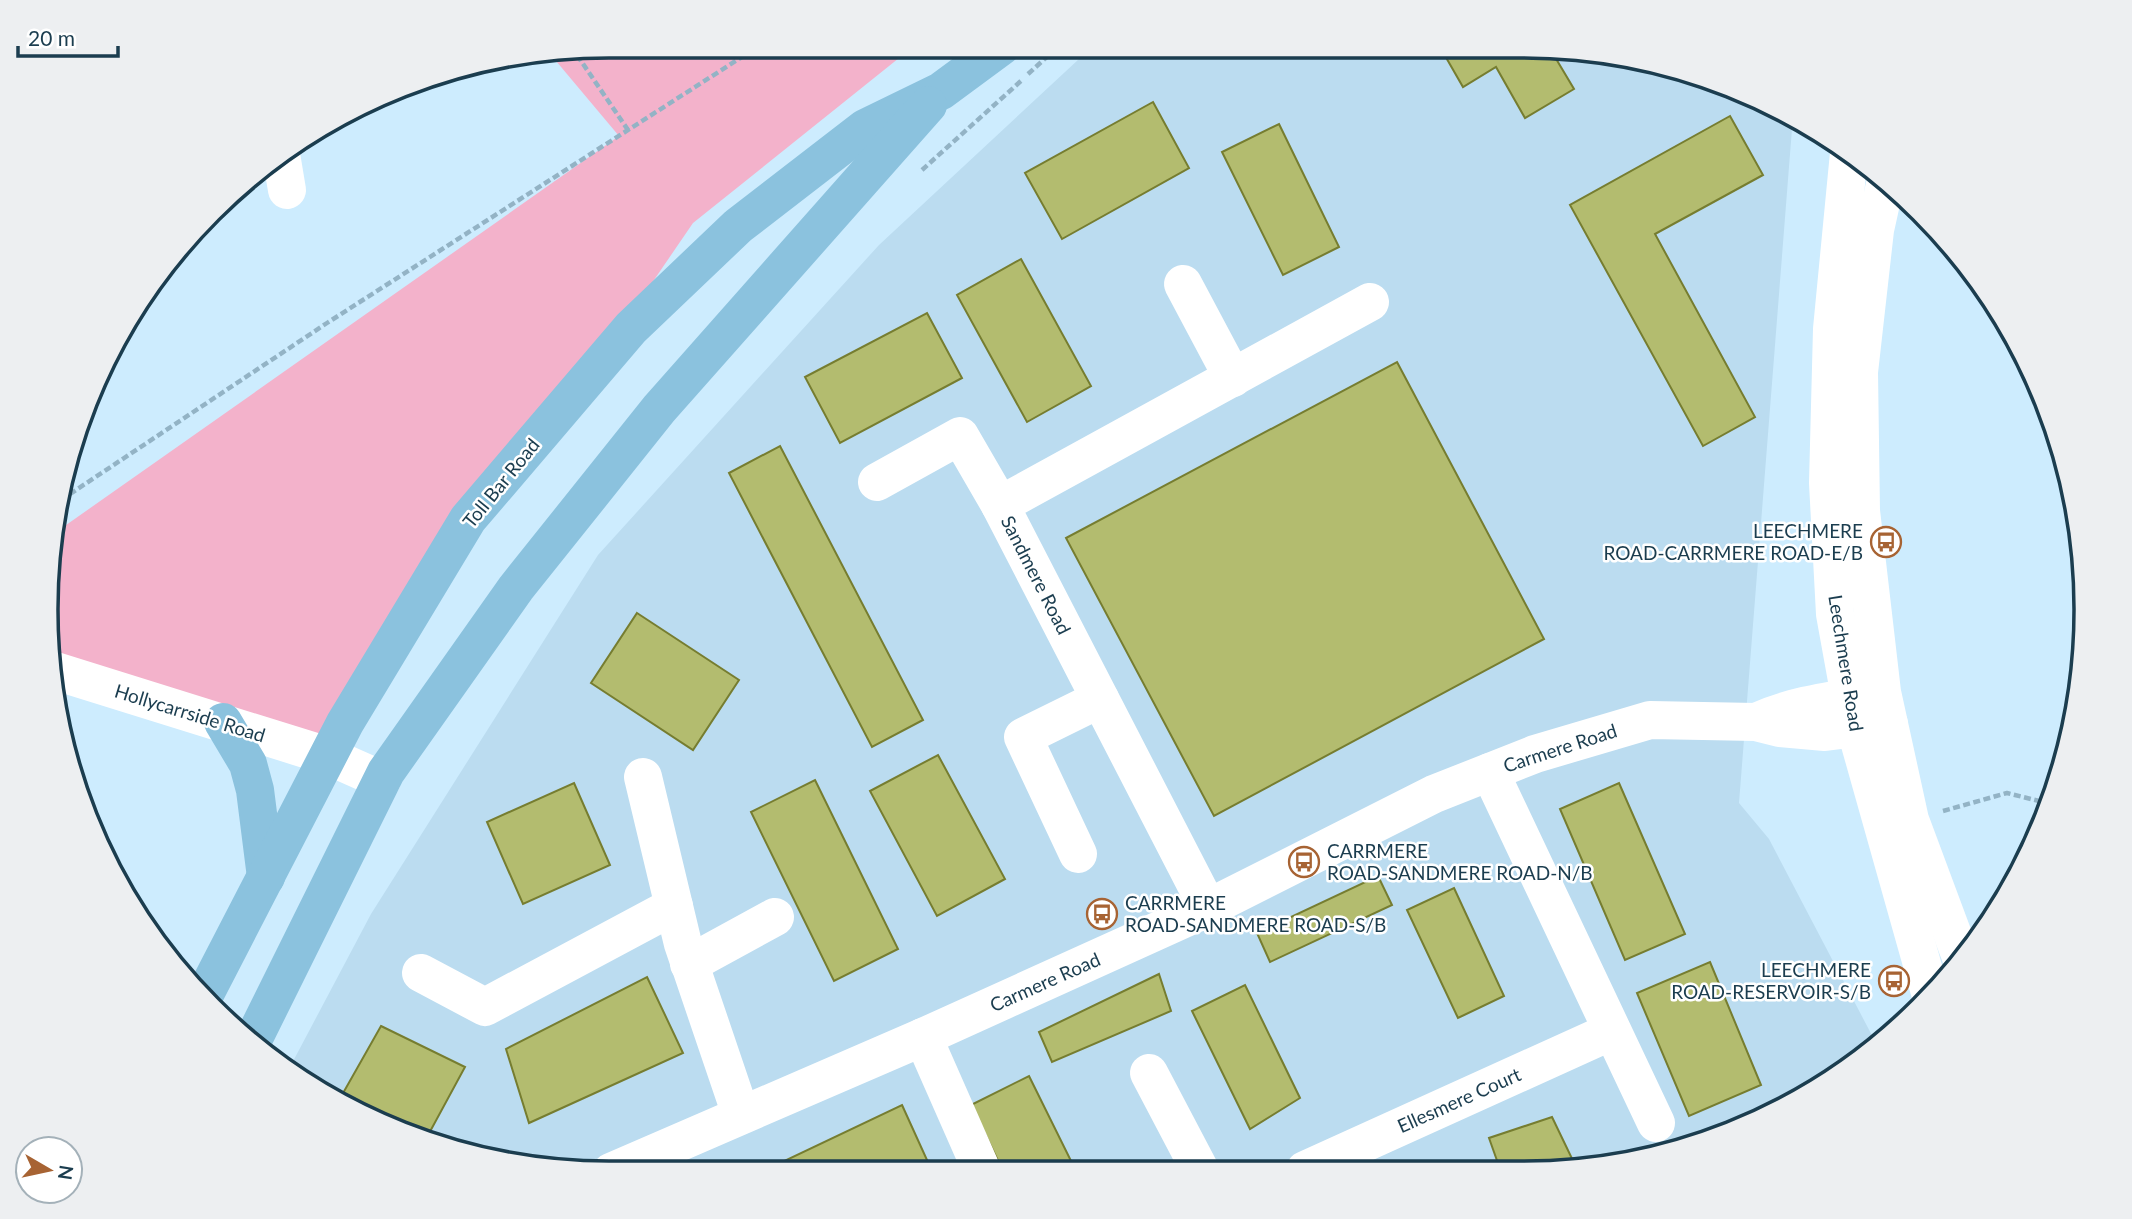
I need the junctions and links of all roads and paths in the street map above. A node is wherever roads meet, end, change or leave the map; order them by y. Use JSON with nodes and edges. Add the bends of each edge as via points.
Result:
{"nodes":[{"id":1,"x":740,"y":58,"type":"edge"},
{"id":2,"x":986,"y":58,"type":"edge"},
{"id":3,"x":1046,"y":58,"type":"edge"},
{"id":4,"x":580,"y":59,"type":"edge"},
{"id":5,"x":941,"y":91,"type":"junction"},
{"id":6,"x":628,"y":130,"type":"junction"},
{"id":7,"x":1848,"y":165,"type":"edge"},
{"id":8,"x":918,"y":174,"type":"dead end"},
{"id":9,"x":1883,"y":193,"type":"edge"},
{"id":10,"x":1183,"y":284,"type":"dead end"},
{"id":11,"x":1370,"y":302,"type":"dead end"},
{"id":12,"x":1233,"y":378,"type":"junction"},
{"id":13,"x":877,"y":482,"type":"dead end"},
{"id":14,"x":70,"y":494,"type":"edge"},
{"id":15,"x":1000,"y":505,"type":"junction"},
{"id":16,"x":61,"y":673,"type":"edge"},
{"id":17,"x":1100,"y":699,"type":"junction"},
{"id":18,"x":1869,"y":711,"type":"junction"},
{"id":19,"x":223,"y":722,"type":"junction"},
{"id":20,"x":328,"y":756,"type":"junction"},
{"id":21,"x":1490,"y":772,"type":"junction"},
{"id":22,"x":643,"y":777,"type":"dead end"},
{"id":23,"x":382,"y":780,"type":"junction"},
{"id":24,"x":2040,"y":801,"type":"edge"},
{"id":25,"x":1910,"y":820,"type":"junction"},
{"id":26,"x":1079,"y":854,"type":"dead end"},
{"id":27,"x":266,"y":877,"type":"junction"},
{"id":28,"x":674,"y":906,"type":"junction"},
{"id":29,"x":1208,"y":908,"type":"junction"},
{"id":30,"x":775,"y":917,"type":"dead end"},
{"id":31,"x":1958,"y":948,"type":"edge"},
{"id":32,"x":689,"y":964,"type":"junction"},
{"id":33,"x":421,"y":973,"type":"dead end"},
{"id":34,"x":1928,"y":983,"type":"edge"},
{"id":35,"x":208,"y":988,"type":"edge"},
{"id":36,"x":1612,"y":1031,"type":"junction"},
{"id":37,"x":257,"y":1033,"type":"edge"},
{"id":38,"x":923,"y":1037,"type":"junction"},
{"id":39,"x":1149,"y":1073,"type":"dead end"},
{"id":40,"x":741,"y":1115,"type":"junction"},
{"id":41,"x":1656,"y":1123,"type":"dead end"},
{"id":42,"x":636,"y":1161,"type":"edge"},
{"id":43,"x":978,"y":1161,"type":"edge"},
{"id":44,"x":1195,"y":1161,"type":"edge"},
{"id":45,"x":1325,"y":1161,"type":"edge"}],
"edges":[{"from":1,"to":6,"type":"path"},
{"from":2,"to":5,"type":"main road","name":"Toll Bar Road"},
{"from":3,"to":8,"type":"path"},
{"from":4,"to":6,"type":"path"},
{"from":5,"to":20,"type":"main road","name":"Toll Bar Road","via":[[865,128],[738,226],[631,328],[468,519]]},
{"from":5,"to":23,"type":"main road","name":"Toll Bar Road","via":[[659,409],[516,588]]},
{"from":6,"to":14,"type":"path"},
{"from":7,"to":18,"type":"street","name":"Leechmere Road","via":[[1832,329],[1828,483],[1835,614]]},
{"from":9,"to":18,"type":"street","name":"Leechmere Road","via":[[1858,372]]},
{"from":10,"to":12,"type":"street"},
{"from":11,"to":12,"type":"street","name":"Sandmere Road"},
{"from":12,"to":15,"type":"street","name":"Sandmere Road"},
{"from":13,"to":15,"type":"street","via":[[960,436]]},
{"from":15,"to":17,"type":"street","name":"Sandmere Road"},
{"from":16,"to":19,"type":"street","name":"Hollycarrside Road"},
{"from":17,"to":26,"type":"street","via":[[1023,737]]},
{"from":17,"to":29,"type":"street","name":"Sandmere Road"},
{"from":18,"to":21,"type":"street","name":"Carmere Road","via":[[1805,732],[1756,722],[1650,720]]},
{"from":18,"to":25,"type":"street","name":"Leechmere Road"},
{"from":18,"to":34,"type":"street","name":"Leechmere Road"},
{"from":19,"to":20,"type":"street","name":"Hollycarrside Road"},
{"from":19,"to":27,"type":"main road","via":[[248,764]]},
{"from":20,"to":23,"type":"street","name":"Hollycarrside Road"},
{"from":20,"to":27,"type":"main road","name":"Toll Bar Road"},
{"from":21,"to":29,"type":"street","name":"Carmere Road","via":[[1434,794]]},
{"from":21,"to":36,"type":"street"},
{"from":22,"to":28,"type":"street"},
{"from":23,"to":37,"type":"main road","name":"Toll Bar Road"},
{"from":24,"to":25,"type":"path","via":[[2007,793]]},
{"from":25,"to":31,"type":"street","name":"Leechmere Road"},
{"from":27,"to":35,"type":"main road","name":"Toll Bar Road"},
{"from":28,"to":32,"type":"street"},
{"from":28,"to":33,"type":"street","via":[[485,1007]]},
{"from":29,"to":38,"type":"street","name":"Carmere Road"},
{"from":30,"to":32,"type":"street"},
{"from":32,"to":40,"type":"street"},
{"from":36,"to":41,"type":"street"},
{"from":36,"to":45,"type":"street","name":"Ellesmere Court"},
{"from":38,"to":40,"type":"street","name":"Carmere Road"},
{"from":38,"to":43,"type":"street"},
{"from":39,"to":44,"type":"street"},
{"from":40,"to":42,"type":"street","name":"Carmere Road"}]}
